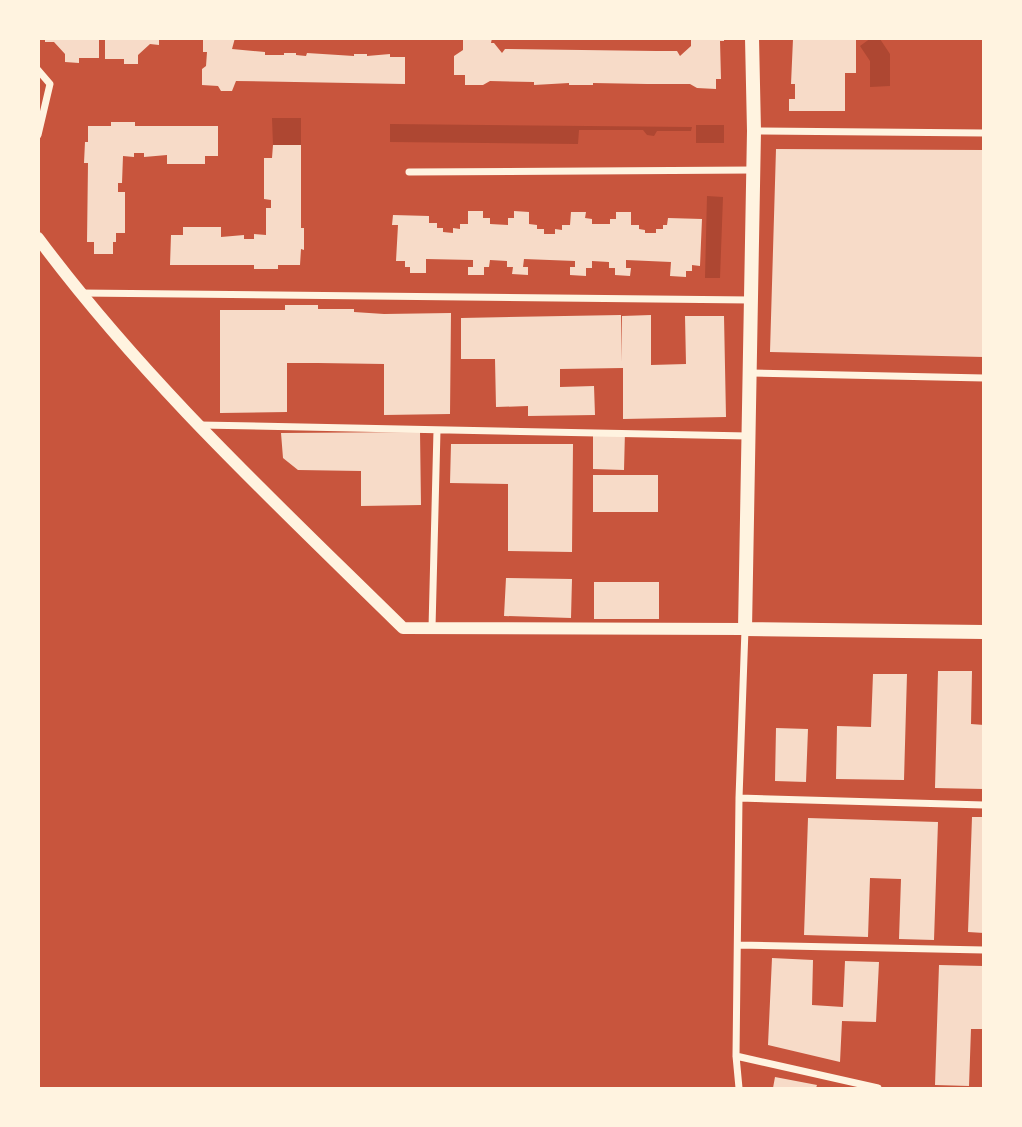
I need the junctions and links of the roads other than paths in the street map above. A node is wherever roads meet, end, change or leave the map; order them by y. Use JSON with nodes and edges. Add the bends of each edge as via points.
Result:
{"nodes":[{"id":1,"x":752,"y":38,"type":"edge"},
{"id":2,"x":38,"y":70,"type":"edge"},
{"id":3,"x":754,"y":131,"type":"junction"},
{"id":4,"x":984,"y":133,"type":"edge"},
{"id":5,"x":38,"y":135,"type":"edge"},
{"id":6,"x":754,"y":170,"type":"junction"},
{"id":7,"x":409,"y":172,"type":"dead end"},
{"id":8,"x":38,"y":238,"type":"edge"},
{"id":9,"x":80,"y":293,"type":"junction"},
{"id":10,"x":751,"y":300,"type":"junction"},
{"id":11,"x":750,"y":373,"type":"junction"},
{"id":12,"x":984,"y":378,"type":"edge"},
{"id":13,"x":196,"y":425,"type":"junction"},
{"id":14,"x":437,"y":430,"type":"junction"},
{"id":15,"x":749,"y":436,"type":"junction"},
{"id":16,"x":745,"y":629,"type":"junction"},
{"id":17,"x":432,"y":630,"type":"junction"},
{"id":18,"x":984,"y":632,"type":"edge"},
{"id":19,"x":739,"y":798,"type":"junction"},
{"id":20,"x":984,"y":805,"type":"edge"},
{"id":21,"x":738,"y":945,"type":"junction"},
{"id":22,"x":984,"y":950,"type":"edge"},
{"id":23,"x":736,"y":1056,"type":"junction"},
{"id":24,"x":739,"y":1088,"type":"edge"},
{"id":25,"x":878,"y":1088,"type":"edge"}],
"edges":[{"from":1,"to":3,"type":"main road"},
{"from":2,"to":5,"type":"street","via":[[50,85]]},
{"from":3,"to":4,"type":"street"},
{"from":3,"to":6,"type":"main road"},
{"from":6,"to":7,"type":"street"},
{"from":6,"to":10,"type":"main road"},
{"from":8,"to":9,"type":"street"},
{"from":9,"to":10,"type":"street"},
{"from":9,"to":13,"type":"street"},
{"from":10,"to":11,"type":"main road"},
{"from":11,"to":12,"type":"street"},
{"from":11,"to":15,"type":"main road"},
{"from":13,"to":14,"type":"street"},
{"from":13,"to":17,"type":"street","via":[[403,628]]},
{"from":14,"to":15,"type":"street"},
{"from":14,"to":17,"type":"street"},
{"from":15,"to":16,"type":"main road"},
{"from":16,"to":17,"type":"street"},
{"from":16,"to":18,"type":"main road"},
{"from":16,"to":19,"type":"street"},
{"from":19,"to":20,"type":"street"},
{"from":19,"to":21,"type":"street"},
{"from":21,"to":22,"type":"street"},
{"from":21,"to":23,"type":"street"},
{"from":23,"to":24,"type":"street"},
{"from":23,"to":25,"type":"street"}]}
